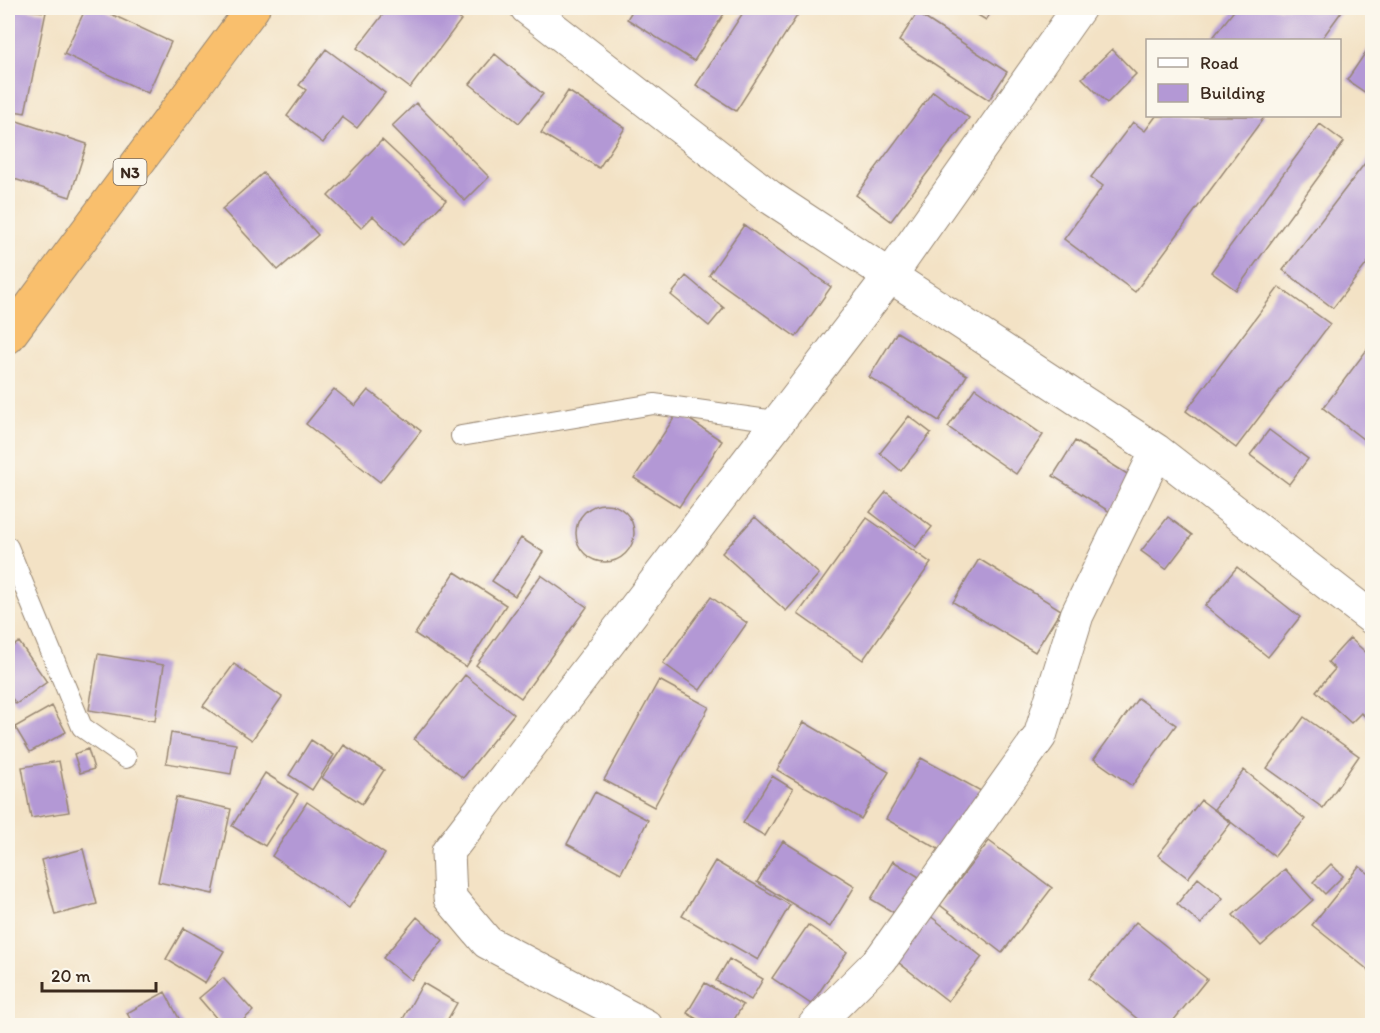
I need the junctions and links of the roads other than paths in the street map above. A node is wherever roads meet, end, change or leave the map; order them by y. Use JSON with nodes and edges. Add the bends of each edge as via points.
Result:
{"nodes":[{"id":1,"x":253,"y":8,"type":"edge"},
{"id":2,"x":527,"y":8,"type":"edge"},
{"id":3,"x":1079,"y":8,"type":"edge"},
{"id":4,"x":890,"y":276,"type":"junction"},
{"id":5,"x":8,"y":337,"type":"edge"},
{"id":6,"x":776,"y":421,"type":"junction"},
{"id":7,"x":461,"y":436,"type":"dead end"},
{"id":8,"x":1157,"y":451,"type":"junction"},
{"id":9,"x":8,"y":547,"type":"edge"},
{"id":10,"x":1372,"y":618,"type":"edge"},
{"id":11,"x":126,"y":758,"type":"dead end"},
{"id":12,"x":646,"y":1026,"type":"edge"},
{"id":13,"x":814,"y":1026,"type":"edge"}],
"edges":[{"from":1,"to":5,"type":"highway","number":"N3"},
{"from":2,"to":4,"type":"street","via":[[762,190]]},
{"from":3,"to":4,"type":"street"},
{"from":4,"to":6,"type":"street"},
{"from":4,"to":8,"type":"street"},
{"from":6,"to":7,"type":"lane","via":[[654,404]]},
{"from":6,"to":12,"type":"street","via":[[448,852],[450,898],[487,942]]},
{"from":8,"to":10,"type":"street"},
{"from":8,"to":13,"type":"street","via":[[1077,615],[1040,736],[881,959]]},
{"from":9,"to":11,"type":"lane","via":[[82,727]]}]}
